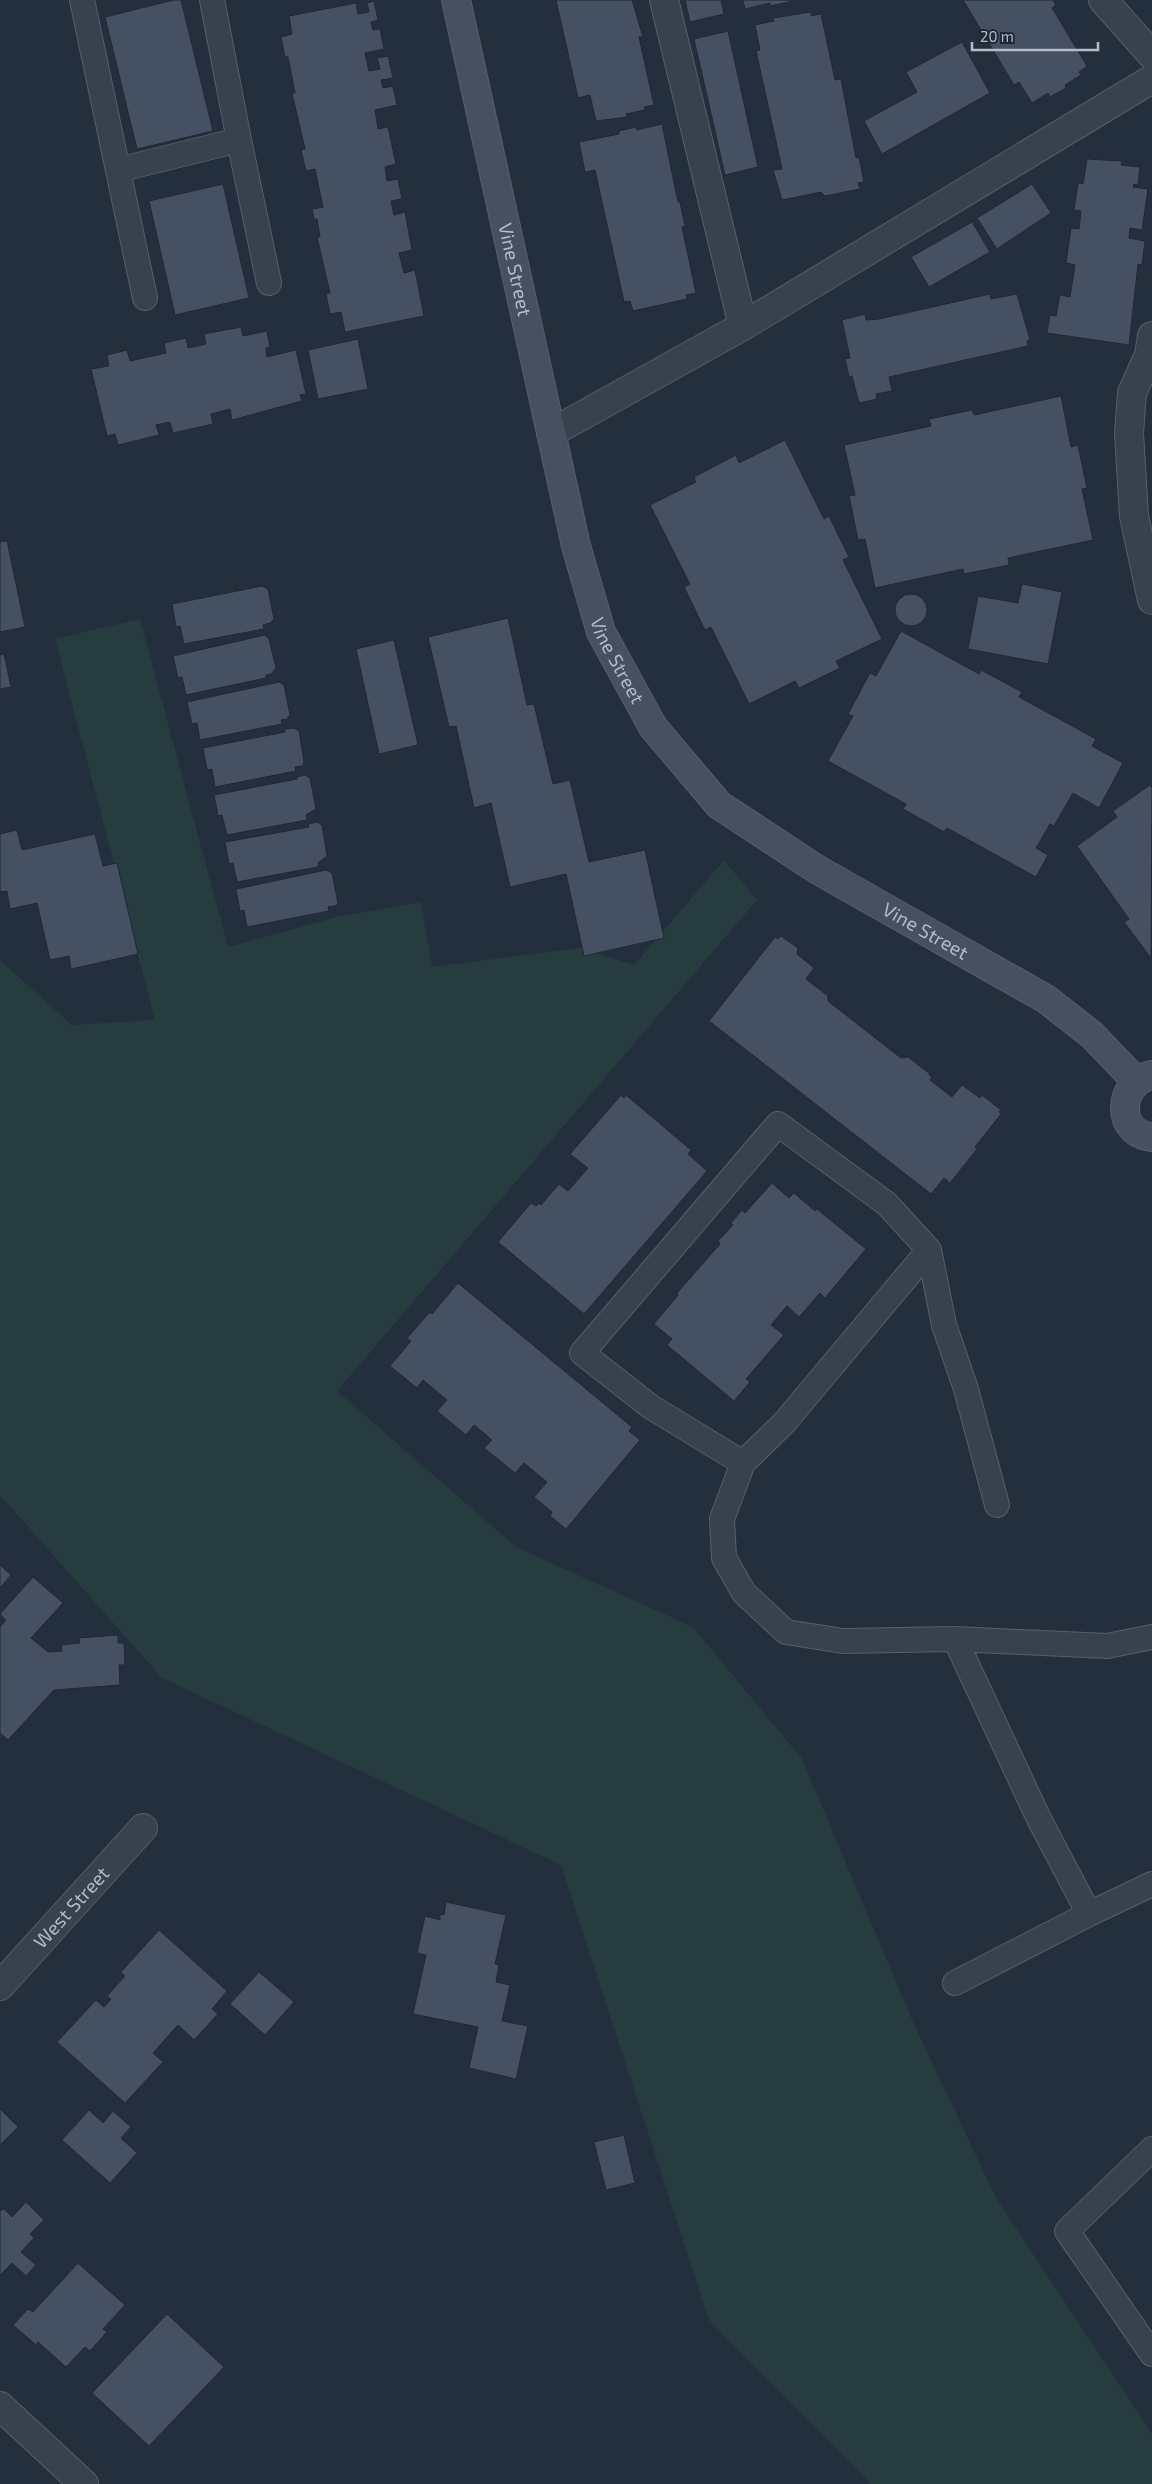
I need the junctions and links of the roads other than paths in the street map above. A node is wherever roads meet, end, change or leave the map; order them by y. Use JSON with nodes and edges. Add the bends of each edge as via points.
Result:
{"nodes":[{"id":1,"x":82,"y":0,"type":"edge"},
{"id":2,"x":212,"y":0,"type":"edge"},
{"id":3,"x":456,"y":0,"type":"edge"},
{"id":4,"x":664,"y":0,"type":"edge"},
{"id":5,"x":1103,"y":0,"type":"edge"},
{"id":6,"x":1152,"y":55,"type":"edge"},
{"id":7,"x":1152,"y":79,"type":"edge"},
{"id":8,"x":239,"y":140,"type":"junction"},
{"id":9,"x":118,"y":170,"type":"junction"},
{"id":10,"x":269,"y":283,"type":"dead end"},
{"id":11,"x":145,"y":298,"type":"dead end"},
{"id":12,"x":743,"y":326,"type":"junction"},
{"id":13,"x":1150,"y":345,"type":"edge"},
{"id":14,"x":551,"y":433,"type":"junction"},
{"id":15,"x":1152,"y":600,"type":"edge"},
{"id":16,"x":1144,"y":1078,"type":"edge"},
{"id":17,"x":1152,"y":1137,"type":"edge"},
{"id":18,"x":929,"y":1250,"type":"junction"},
{"id":19,"x":743,"y":1463,"type":"junction"},
{"id":20,"x":997,"y":1504,"type":"dead end"},
{"id":21,"x":1152,"y":1637,"type":"edge"},
{"id":22,"x":955,"y":1639,"type":"junction"},
{"id":23,"x":143,"y":1828,"type":"dead end"},
{"id":24,"x":1152,"y":1884,"type":"edge"},
{"id":25,"x":1089,"y":1914,"type":"junction"},
{"id":26,"x":955,"y":1983,"type":"dead end"},
{"id":27,"x":0,"y":1986,"type":"edge"},
{"id":28,"x":1152,"y":2149,"type":"edge"},
{"id":29,"x":1152,"y":2354,"type":"edge"},
{"id":30,"x":0,"y":2406,"type":"edge"},
{"id":31,"x":84,"y":2484,"type":"edge"}],
"edges":[{"from":1,"to":9,"type":"lane"},
{"from":2,"to":8,"type":"lane"},
{"from":3,"to":14,"type":"street","name":"Vine Street"},
{"from":4,"to":12,"type":"street"},
{"from":5,"to":6,"type":"street"},
{"from":7,"to":12,"type":"street"},
{"from":8,"to":9,"type":"lane"},
{"from":8,"to":10,"type":"lane"},
{"from":9,"to":11,"type":"lane"},
{"from":12,"to":14,"type":"street"},
{"from":13,"to":15,"type":"street","via":[[1132,393],[1129,433],[1134,516]]},
{"from":14,"to":16,"type":"street","name":"Vine Street","via":[[576,546],[601,632],[653,727],[719,805],[818,870],[1046,999]]},
{"from":16,"to":17,"type":"street","via":[[1125,1097],[1126,1117],[1139,1132]]},
{"from":18,"to":19,"type":"lane","via":[[784,1423]]},
{"from":18,"to":19,"type":"lane","via":[[887,1204],[778,1124],[582,1353],[651,1407]]},
{"from":18,"to":20,"type":"lane","via":[[944,1325],[966,1389]]},
{"from":19,"to":22,"type":"lane","via":[[722,1519],[724,1558],[744,1593],[786,1632],[843,1641]]},
{"from":21,"to":22,"type":"lane","via":[[1107,1646]]},
{"from":22,"to":25,"type":"lane","via":[[1039,1820]]},
{"from":23,"to":27,"type":"street","name":"West Street"},
{"from":24,"to":25,"type":"lane"},
{"from":25,"to":26,"type":"lane"},
{"from":28,"to":29,"type":"lane","via":[[1067,2231]]},
{"from":30,"to":31,"type":"street"}]}
